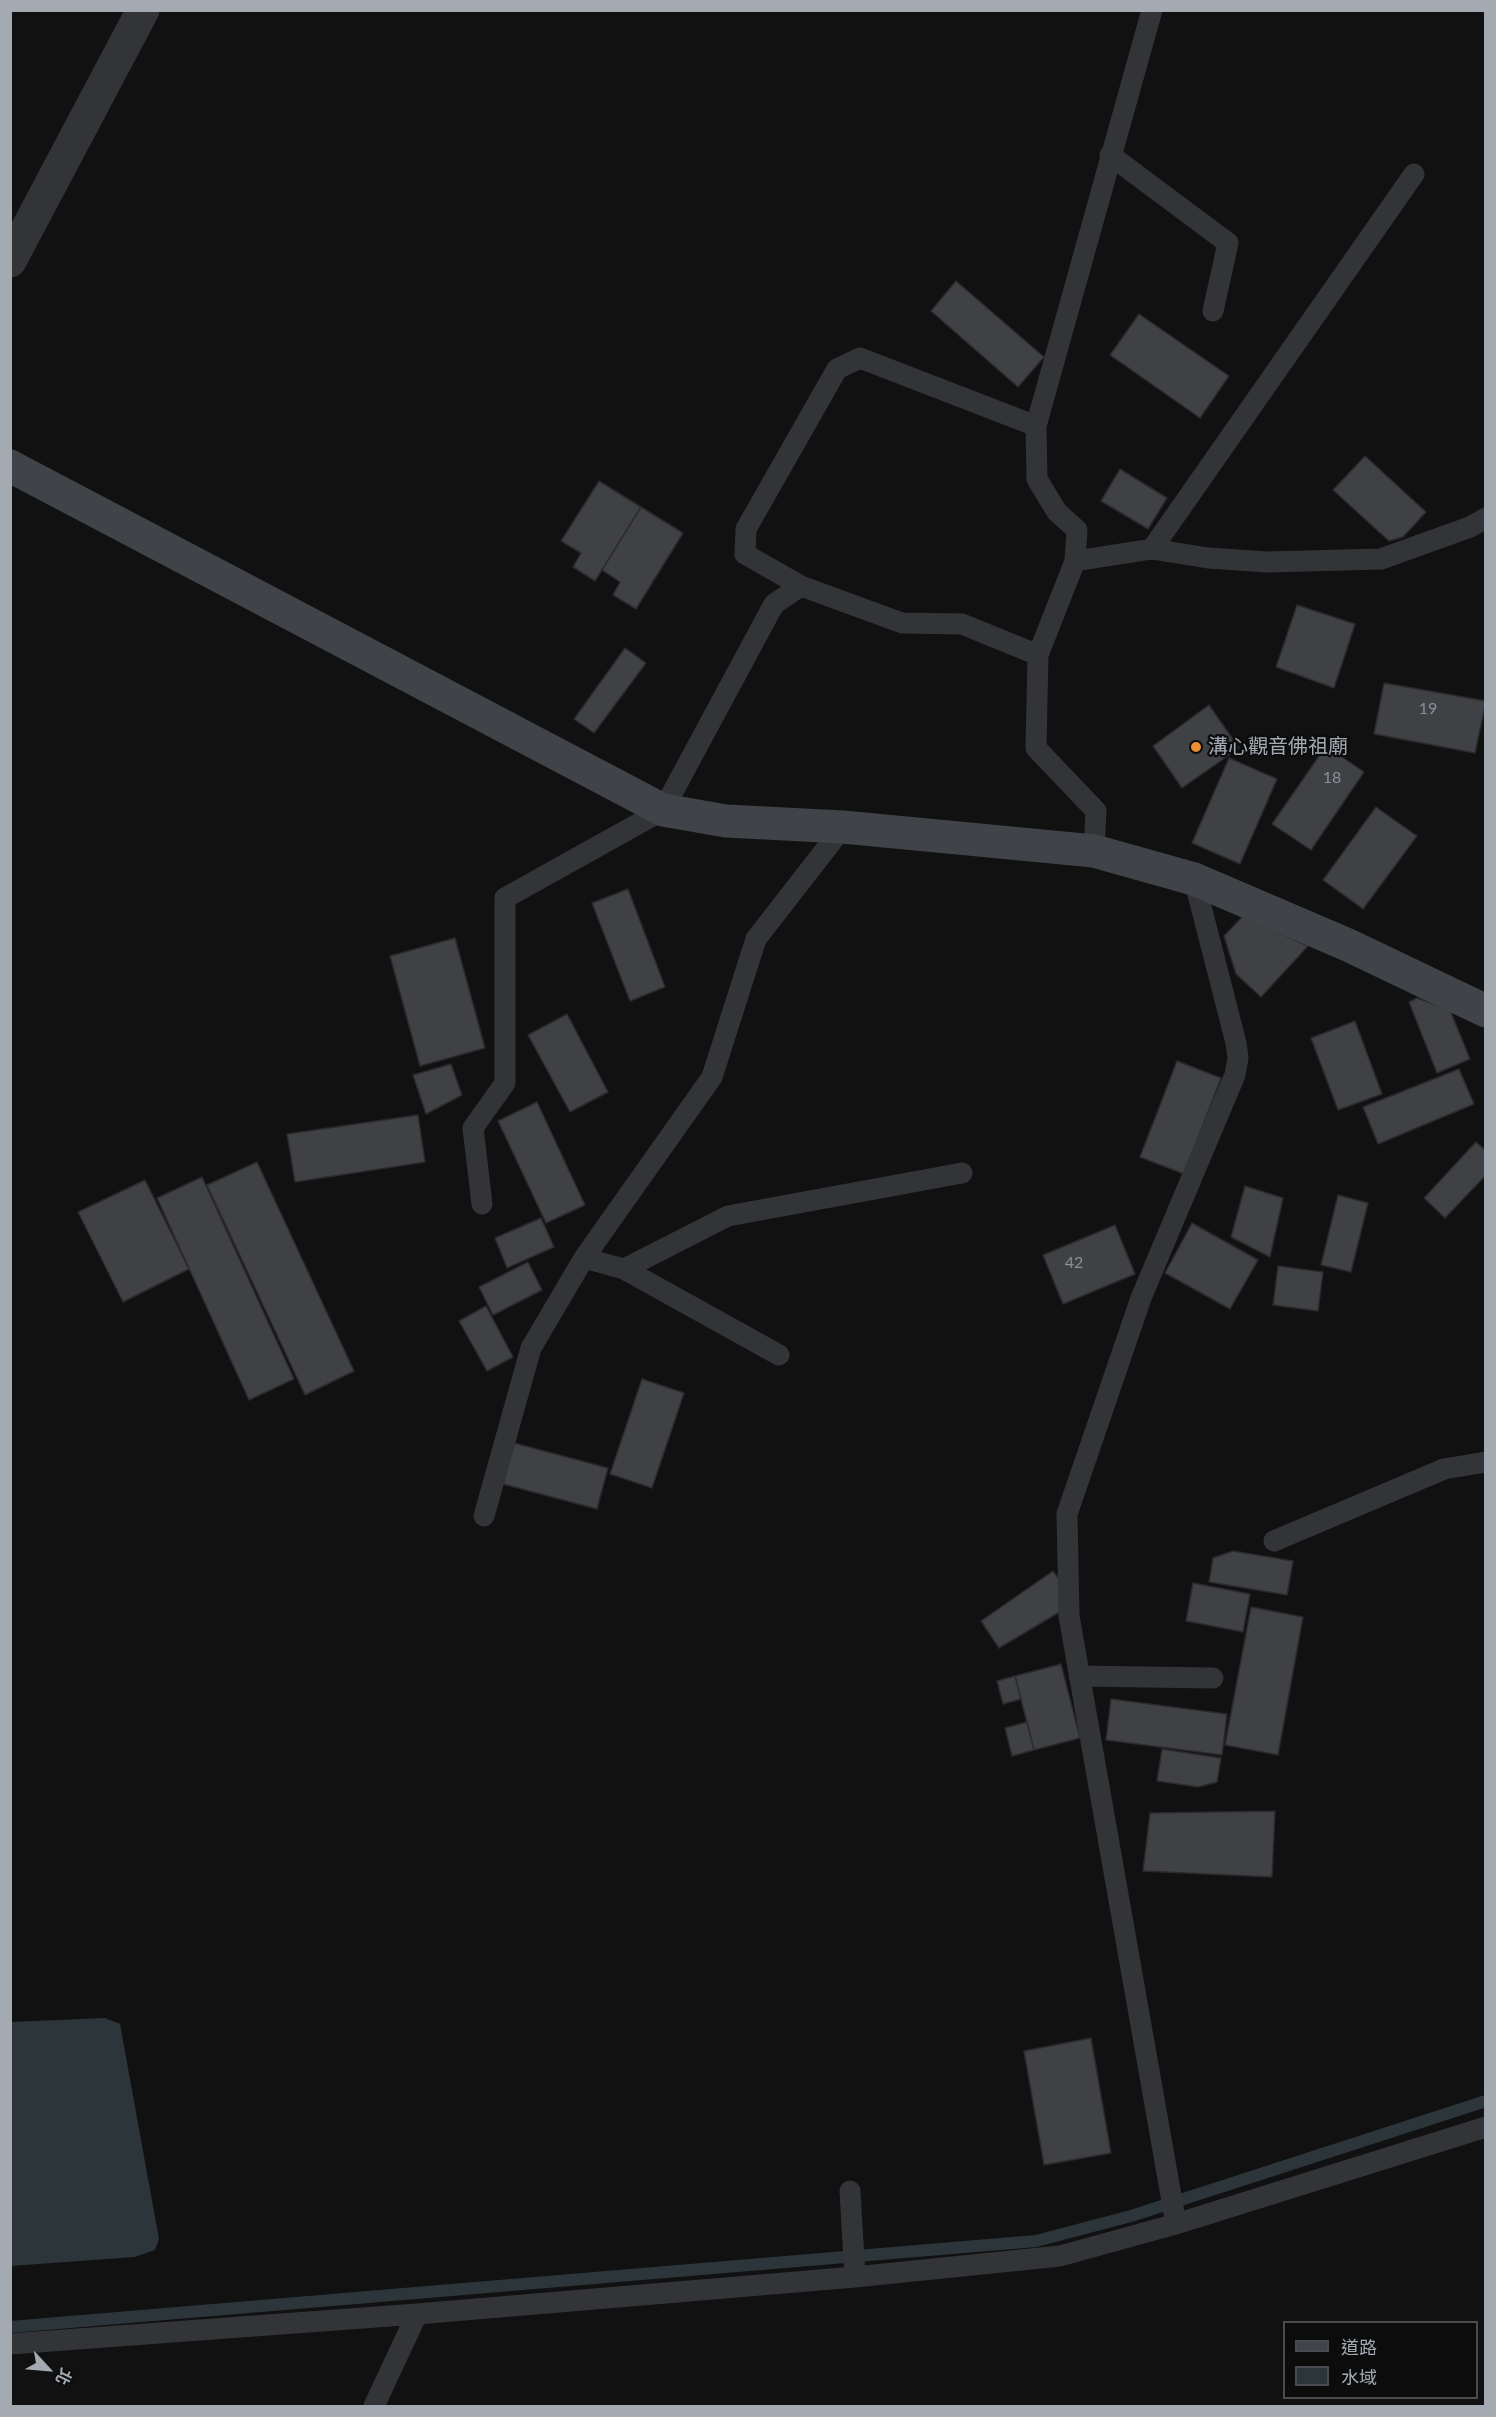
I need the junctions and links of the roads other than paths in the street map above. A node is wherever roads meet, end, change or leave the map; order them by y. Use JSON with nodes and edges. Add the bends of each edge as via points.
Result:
{"nodes":[{"id":1,"x":143,"y":10,"type":"edge"},
{"id":2,"x":1152,"y":10,"type":"edge"},
{"id":3,"x":1110,"y":155,"type":"junction"},
{"id":4,"x":1414,"y":174,"type":"dead end"},
{"id":5,"x":10,"y":261,"type":"edge"},
{"id":6,"x":1213,"y":311,"type":"dead end"},
{"id":7,"x":1036,"y":426,"type":"junction"},
{"id":8,"x":10,"y":466,"type":"edge"},
{"id":9,"x":1485,"y":518,"type":"edge"},
{"id":10,"x":1152,"y":549,"type":"junction"},
{"id":11,"x":1075,"y":561,"type":"junction"},
{"id":12,"x":801,"y":586,"type":"junction"},
{"id":13,"x":1038,"y":656,"type":"junction"},
{"id":14,"x":663,"y":810,"type":"junction"},
{"id":15,"x":843,"y":827,"type":"junction"},
{"id":16,"x":1094,"y":851,"type":"junction"},
{"id":17,"x":1194,"y":879,"type":"junction"},
{"id":18,"x":1485,"y":1011,"type":"edge"},
{"id":19,"x":962,"y":1173,"type":"dead end"},
{"id":20,"x":482,"y":1204,"type":"dead end"},
{"id":21,"x":584,"y":1258,"type":"junction"},
{"id":22,"x":624,"y":1269,"type":"junction"},
{"id":23,"x":779,"y":1354,"type":"dead end"},
{"id":24,"x":1485,"y":1462,"type":"edge"},
{"id":25,"x":484,"y":1516,"type":"dead end"},
{"id":26,"x":1274,"y":1540,"type":"dead end"},
{"id":27,"x":1079,"y":1676,"type":"junction"},
{"id":28,"x":1213,"y":1678,"type":"dead end"},
{"id":29,"x":1485,"y":2127,"type":"edge"},
{"id":30,"x":850,"y":2191,"type":"dead end"},
{"id":31,"x":1176,"y":2224,"type":"junction"},
{"id":32,"x":855,"y":2277,"type":"junction"},
{"id":33,"x":417,"y":2314,"type":"junction"},
{"id":34,"x":10,"y":2344,"type":"edge"},
{"id":35,"x":374,"y":2406,"type":"edge"}],
"edges":[{"from":1,"to":5,"type":"street"},
{"from":2,"to":3,"type":"lane"},
{"from":3,"to":6,"type":"lane","via":[[1228,243]]},
{"from":3,"to":7,"type":"lane"},
{"from":4,"to":10,"type":"lane"},
{"from":7,"to":11,"type":"lane","via":[[1036,479],[1058,512],[1077,530]]},
{"from":7,"to":12,"type":"lane","via":[[860,358],[837,369],[746,529],[745,554]]},
{"from":8,"to":14,"type":"street"},
{"from":9,"to":10,"type":"lane","via":[[1381,559],[1267,562]]},
{"from":10,"to":11,"type":"lane"},
{"from":11,"to":13,"type":"lane"},
{"from":12,"to":13,"type":"lane","via":[[902,623],[962,624]]},
{"from":12,"to":14,"type":"lane","via":[[774,604]]},
{"from":13,"to":16,"type":"lane","via":[[1036,748],[1096,811]]},
{"from":14,"to":15,"type":"street","via":[[726,821]]},
{"from":14,"to":20,"type":"lane","via":[[505,898],[505,1083],[473,1128]]},
{"from":15,"to":16,"type":"street"},
{"from":15,"to":21,"type":"lane","via":[[756,939],[712,1077]]},
{"from":16,"to":17,"type":"street"},
{"from":17,"to":18,"type":"street","via":[[1348,945]]},
{"from":17,"to":27,"type":"lane","via":[[1238,1058],[1235,1075],[1142,1298],[1067,1514],[1069,1616]]},
{"from":19,"to":22,"type":"lane","via":[[728,1216]]},
{"from":21,"to":22,"type":"lane"},
{"from":21,"to":25,"type":"lane","via":[[531,1348]]},
{"from":22,"to":23,"type":"lane"},
{"from":24,"to":26,"type":"lane","via":[[1444,1468]]},
{"from":27,"to":28,"type":"lane"},
{"from":27,"to":31,"type":"lane"},
{"from":29,"to":31,"type":"lane"},
{"from":30,"to":32,"type":"lane"},
{"from":31,"to":32,"type":"lane","via":[[1060,2256]]},
{"from":32,"to":33,"type":"lane"},
{"from":33,"to":34,"type":"lane"},
{"from":33,"to":35,"type":"lane"}]}
